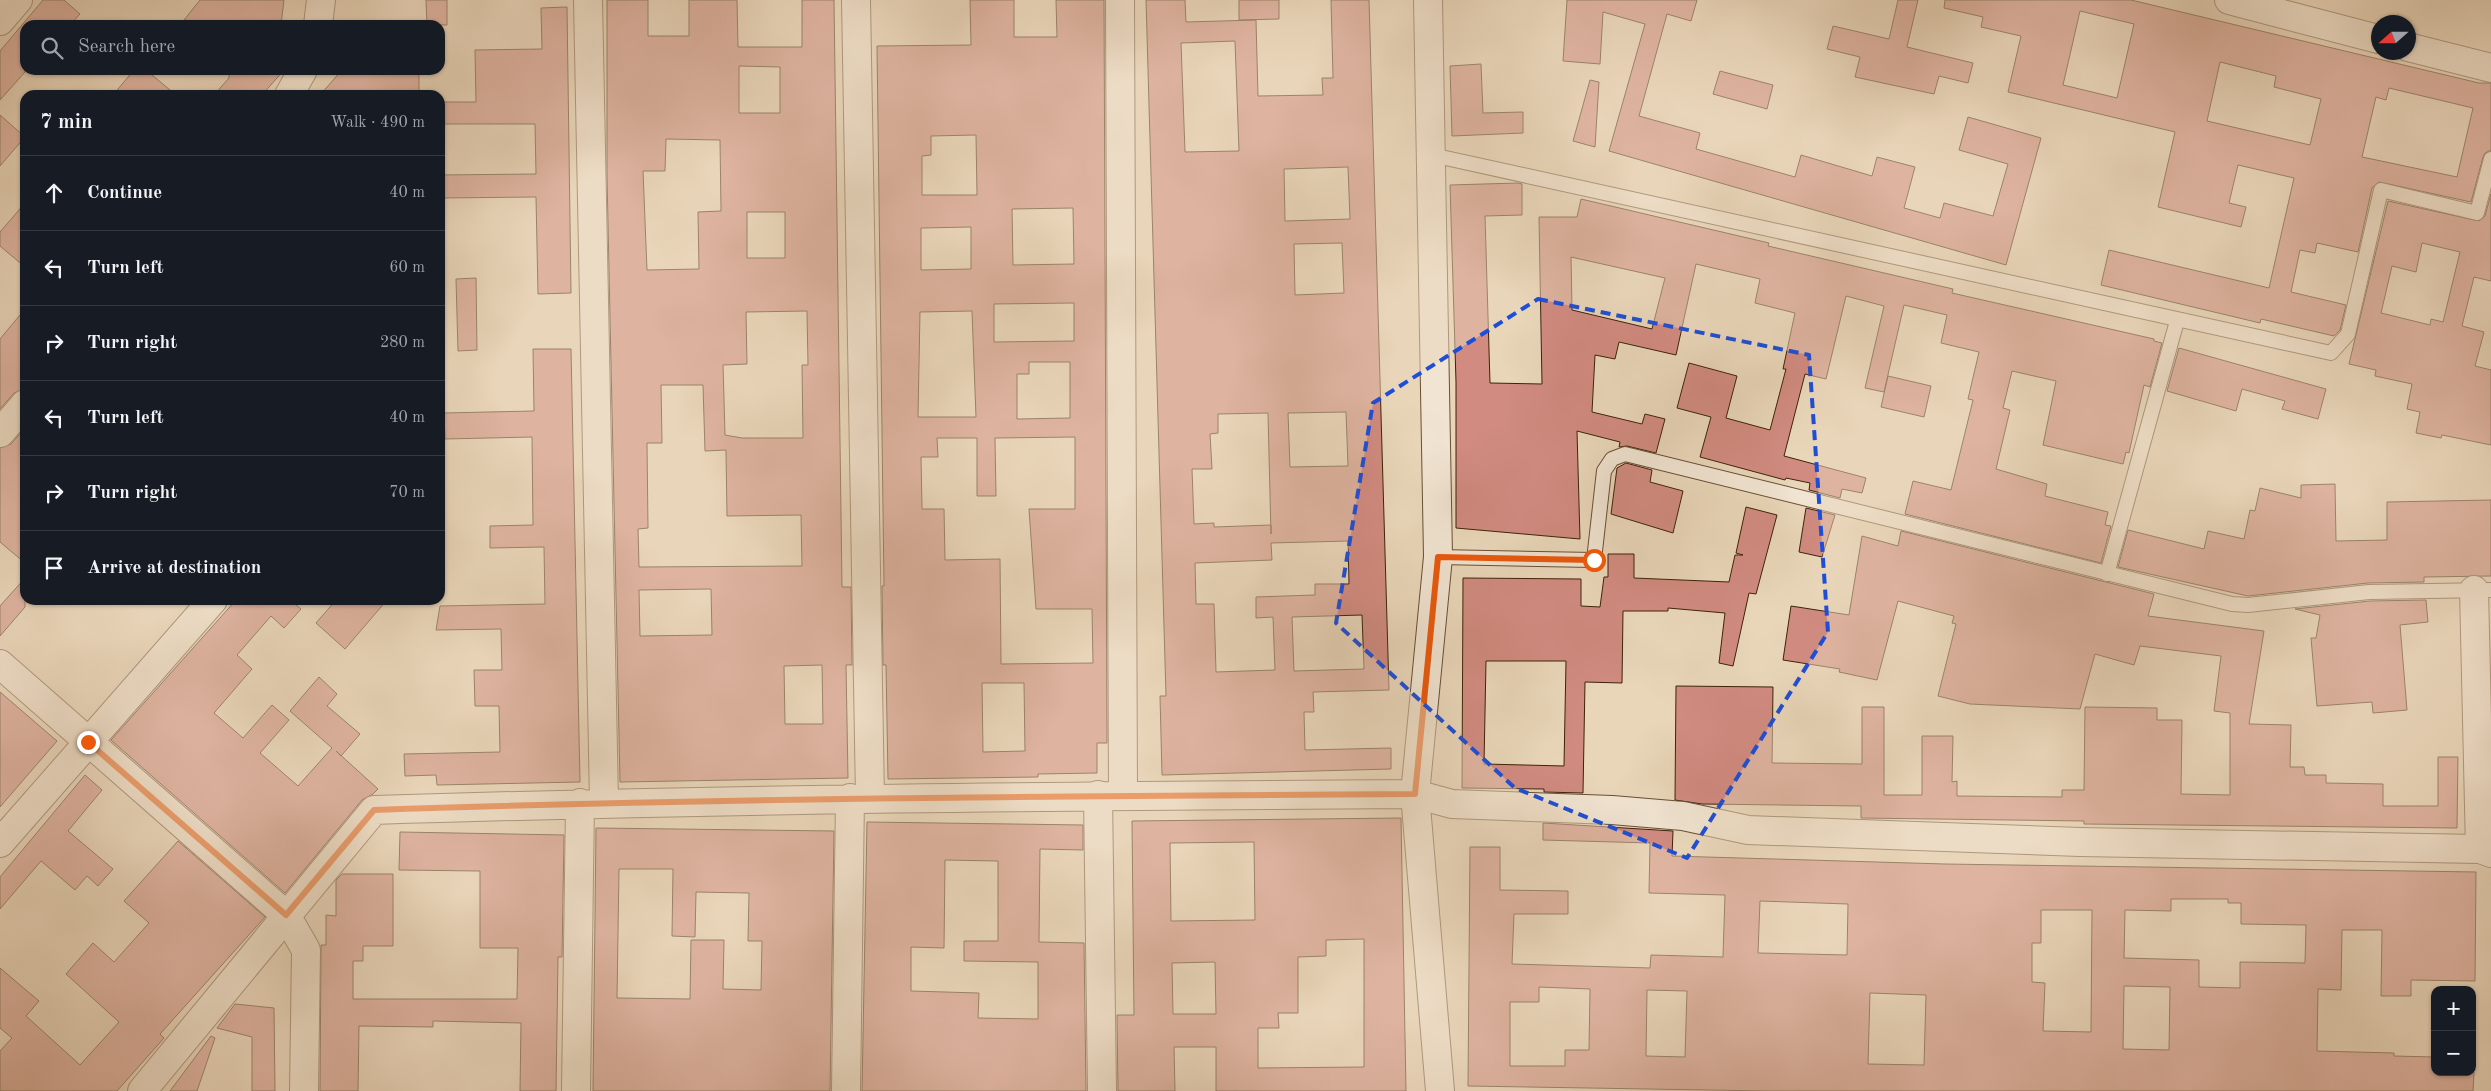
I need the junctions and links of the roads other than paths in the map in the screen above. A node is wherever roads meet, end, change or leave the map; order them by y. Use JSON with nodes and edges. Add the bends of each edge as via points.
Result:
{"nodes":[{"id":1,"x":18,"y":0,"type":"edge"},
{"id":2,"x":321,"y":0,"type":"edge"},
{"id":3,"x":588,"y":0,"type":"edge"},
{"id":4,"x":856,"y":0,"type":"edge"},
{"id":5,"x":1120,"y":0,"type":"edge"},
{"id":6,"x":1428,"y":0,"type":"edge"},
{"id":7,"x":2229,"y":0,"type":"edge"},
{"id":8,"x":319,"y":20,"type":"edge"},
{"id":9,"x":0,"y":21,"type":"edge"},
{"id":10,"x":2371,"y":37,"type":"edge"},
{"id":11,"x":2416,"y":49,"type":"edge"},
{"id":12,"x":2491,"y":68,"type":"edge"},
{"id":13,"x":300,"y":75,"type":"edge"},
{"id":14,"x":293,"y":90,"type":"edge"},
{"id":15,"x":1432,"y":155,"type":"junction"},
{"id":16,"x":2491,"y":159,"type":"edge"},
{"id":17,"x":2177,"y":321,"type":"junction"},
{"id":18,"x":20,"y":410,"type":"edge"},
{"id":19,"x":0,"y":433,"type":"edge"},
{"id":20,"x":1438,"y":557,"type":"junction"},
{"id":21,"x":2107,"y":574,"type":"junction"},
{"id":22,"x":2483,"y":590,"type":"edge"},
{"id":23,"x":208,"y":605,"type":"edge"},
{"id":24,"x":0,"y":664,"type":"edge"},
{"id":25,"x":88,"y":742,"type":"junction"},
{"id":26,"x":1415,"y":794,"type":"junction"},
{"id":27,"x":1110,"y":796,"type":"junction"},
{"id":28,"x":860,"y":798,"type":"junction"},
{"id":29,"x":592,"y":803,"type":"junction"},
{"id":30,"x":0,"y":843,"type":"edge"},
{"id":31,"x":2485,"y":851,"type":"edge"},
{"id":32,"x":286,"y":915,"type":"junction"},
{"id":33,"x":142,"y":1091,"type":"edge"},
{"id":34,"x":304,"y":1091,"type":"edge"},
{"id":35,"x":576,"y":1091,"type":"edge"},
{"id":36,"x":846,"y":1091,"type":"edge"},
{"id":37,"x":1102,"y":1091,"type":"edge"},
{"id":38,"x":1440,"y":1091,"type":"edge"}],
"edges":[{"from":1,"to":9,"type":"street"},
{"from":2,"to":8,"type":"street"},
{"from":3,"to":29,"type":"street"},
{"from":4,"to":28,"type":"street"},
{"from":5,"to":27,"type":"street"},
{"from":6,"to":15,"type":"street"},
{"from":7,"to":10,"type":"street"},
{"from":11,"to":12,"type":"street"},
{"from":13,"to":14,"type":"street"},
{"from":15,"to":17,"type":"lane"},
{"from":15,"to":20,"type":"street"},
{"from":16,"to":17,"type":"lane","via":[[2477,213],[2381,190],[2348,334],[2331,353]]},
{"from":17,"to":21,"type":"lane"},
{"from":18,"to":19,"type":"street"},
{"from":20,"to":21,"type":"lane","via":[[1594,560],[1604,471],[1612,459],[1625,454]]},
{"from":20,"to":26,"type":"street"},
{"from":21,"to":22,"type":"lane","via":[[2248,605],[2369,592]]},
{"from":22,"to":31,"type":"street"},
{"from":23,"to":25,"type":"street"},
{"from":24,"to":25,"type":"street"},
{"from":25,"to":30,"type":"street"},
{"from":25,"to":32,"type":"street"},
{"from":26,"to":27,"type":"street"},
{"from":26,"to":31,"type":"street","via":[[1452,804],[1683,816],[1748,830],[2080,842]]},
{"from":26,"to":38,"type":"street"},
{"from":27,"to":28,"type":"street"},
{"from":27,"to":37,"type":"street"},
{"from":28,"to":29,"type":"street"},
{"from":28,"to":36,"type":"street"},
{"from":29,"to":32,"type":"street","via":[[374,810]]},
{"from":29,"to":35,"type":"street"},
{"from":32,"to":33,"type":"street"},
{"from":32,"to":34,"type":"street","via":[[306,950]]}]}
